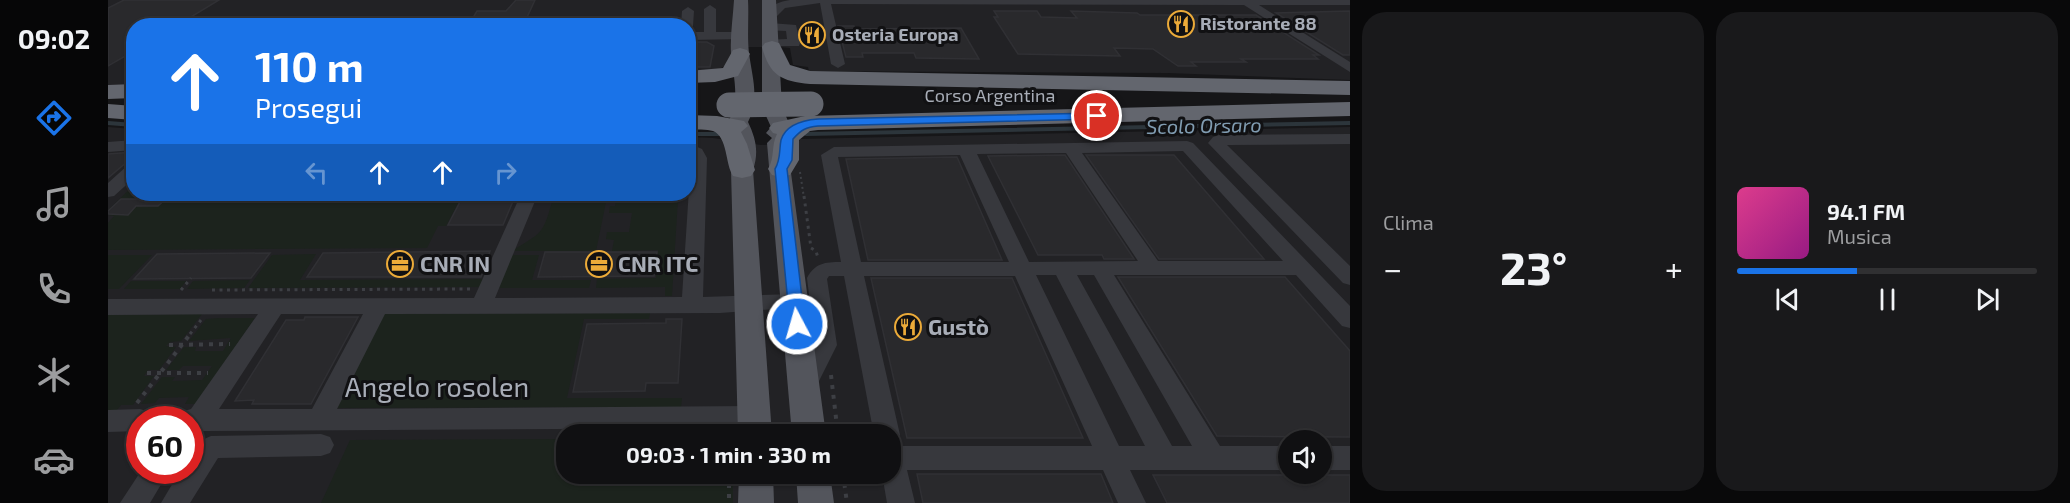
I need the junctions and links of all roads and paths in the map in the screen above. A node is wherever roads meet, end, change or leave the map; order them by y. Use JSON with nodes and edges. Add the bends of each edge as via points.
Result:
{"nodes":[{"id":1,"x":741,"y":0,"type":"edge"},
{"id":2,"x":769,"y":0,"type":"edge"},
{"id":3,"x":809,"y":0,"type":"edge"},
{"id":4,"x":825,"y":1,"type":"edge"},
{"id":5,"x":1192,"y":1,"type":"edge"},
{"id":6,"x":1345,"y":1,"type":"edge"},
{"id":7,"x":1255,"y":2,"type":"edge"},
{"id":8,"x":962,"y":4,"type":"edge"},
{"id":9,"x":710,"y":9,"type":"dead end"},
{"id":10,"x":688,"y":11,"type":"dead end"},
{"id":11,"x":688,"y":18,"type":"edge"},
{"id":12,"x":770,"y":34,"type":"junction"},
{"id":13,"x":696,"y":36,"type":"edge"},
{"id":14,"x":710,"y":36,"type":"junction"},
{"id":15,"x":740,"y":45,"type":"junction"},
{"id":16,"x":838,"y":64,"type":"dead end"},
{"id":17,"x":1347,"y":65,"type":"edge"},
{"id":18,"x":696,"y":77,"type":"edge"},
{"id":19,"x":1350,"y":88,"type":"edge"},
{"id":20,"x":126,"y":92,"type":"edge"},
{"id":21,"x":108,"y":94,"type":"edge"},
{"id":22,"x":1350,"y":94,"type":"edge"},
{"id":23,"x":126,"y":95,"type":"edge"},
{"id":24,"x":696,"y":99,"type":"edge"},
{"id":25,"x":1350,"y":102,"type":"edge"},
{"id":26,"x":108,"y":104,"type":"edge"},
{"id":27,"x":126,"y":104,"type":"edge"},
{"id":28,"x":696,"y":107,"type":"edge"},
{"id":29,"x":809,"y":108,"type":"junction"},
{"id":30,"x":1350,"y":109,"type":"edge"},
{"id":31,"x":108,"y":111,"type":"edge"},
{"id":32,"x":126,"y":112,"type":"edge"},
{"id":33,"x":734,"y":115,"type":"junction"},
{"id":34,"x":696,"y":121,"type":"edge"},
{"id":35,"x":777,"y":123,"type":"junction"},
{"id":36,"x":108,"y":137,"type":"edge"},
{"id":37,"x":126,"y":138,"type":"edge"},
{"id":38,"x":1350,"y":139,"type":"edge"},
{"id":39,"x":126,"y":146,"type":"edge"},
{"id":40,"x":108,"y":147,"type":"edge"},
{"id":41,"x":1070,"y":147,"type":"junction"},
{"id":42,"x":966,"y":149,"type":"junction"},
{"id":43,"x":696,"y":152,"type":"edge"},
{"id":44,"x":791,"y":170,"type":"junction"},
{"id":45,"x":126,"y":176,"type":"edge"},
{"id":46,"x":108,"y":192,"type":"edge"},
{"id":47,"x":526,"y":201,"type":"edge"},
{"id":48,"x":685,"y":201,"type":"edge"},
{"id":49,"x":816,"y":251,"type":"dead end"},
{"id":50,"x":1154,"y":268,"type":"junction"},
{"id":51,"x":1302,"y":268,"type":"junction"},
{"id":52,"x":853,"y":269,"type":"junction"},
{"id":53,"x":1021,"y":269,"type":"junction"},
{"id":54,"x":1064,"y":269,"type":"junction"},
{"id":55,"x":1100,"y":269,"type":"junction"},
{"id":56,"x":191,"y":278,"type":"dead end"},
{"id":57,"x":1350,"y":278,"type":"edge"},
{"id":58,"x":181,"y":290,"type":"dead end"},
{"id":59,"x":795,"y":302,"type":"junction"},
{"id":60,"x":749,"y":304,"type":"junction"},
{"id":61,"x":482,"y":305,"type":"junction"},
{"id":62,"x":655,"y":305,"type":"junction"},
{"id":63,"x":692,"y":305,"type":"junction"},
{"id":64,"x":275,"y":306,"type":"junction"},
{"id":65,"x":378,"y":306,"type":"junction"},
{"id":66,"x":108,"y":307,"type":"edge"},
{"id":67,"x":206,"y":314,"type":"dead end"},
{"id":68,"x":1350,"y":320,"type":"edge"},
{"id":69,"x":224,"y":344,"type":"dead end"},
{"id":70,"x":169,"y":345,"type":"dead end"},
{"id":71,"x":182,"y":345,"type":"junction"},
{"id":72,"x":147,"y":372,"type":"dead end"},
{"id":73,"x":160,"y":373,"type":"junction"},
{"id":74,"x":202,"y":374,"type":"dead end"},
{"id":75,"x":804,"y":387,"type":"junction"},
{"id":76,"x":141,"y":406,"type":"edge"},
{"id":77,"x":204,"y":406,"type":"edge"},
{"id":78,"x":126,"y":416,"type":"edge"},
{"id":79,"x":320,"y":419,"type":"junction"},
{"id":80,"x":108,"y":421,"type":"edge"},
{"id":81,"x":204,"y":422,"type":"edge"},
{"id":82,"x":739,"y":424,"type":"edge"},
{"id":83,"x":754,"y":424,"type":"edge"},
{"id":84,"x":808,"y":424,"type":"edge"},
{"id":85,"x":885,"y":424,"type":"edge"},
{"id":86,"x":321,"y":446,"type":"dead end"},
{"id":87,"x":901,"y":449,"type":"edge"},
{"id":88,"x":1111,"y":458,"type":"junction"},
{"id":89,"x":1165,"y":458,"type":"junction"},
{"id":90,"x":1213,"y":458,"type":"junction"},
{"id":91,"x":1278,"y":458,"type":"edge"},
{"id":92,"x":1332,"y":458,"type":"edge"},
{"id":93,"x":1350,"y":458,"type":"edge"},
{"id":94,"x":147,"y":484,"type":"edge"},
{"id":95,"x":729,"y":484,"type":"edge"},
{"id":96,"x":756,"y":484,"type":"edge"},
{"id":97,"x":814,"y":484,"type":"edge"},
{"id":98,"x":845,"y":484,"type":"edge"},
{"id":99,"x":897,"y":484,"type":"edge"},
{"id":100,"x":134,"y":503,"type":"edge"},
{"id":101,"x":175,"y":503,"type":"edge"},
{"id":102,"x":729,"y":503,"type":"edge"},
{"id":103,"x":756,"y":503,"type":"edge"},
{"id":104,"x":816,"y":503,"type":"edge"},
{"id":105,"x":848,"y":503,"type":"edge"},
{"id":106,"x":901,"y":503,"type":"edge"},
{"id":107,"x":1132,"y":503,"type":"edge"}],
"edges":[{"from":1,"to":15,"type":"main road"},
{"from":2,"to":12,"type":"main road","via":[[766,14]]},
{"from":3,"to":4,"type":"street"},
{"from":3,"to":12,"type":"street","via":[[774,10]]},
{"from":4,"to":8,"type":"street"},
{"from":4,"to":16,"type":"street"},
{"from":5,"to":7,"type":"street"},
{"from":5,"to":8,"type":"street"},
{"from":6,"to":7,"type":"street"},
{"from":7,"to":17,"type":"street"},
{"from":9,"to":14,"type":"street"},
{"from":10,"to":11,"type":"street"},
{"from":12,"to":19,"type":"highway","via":[[776,61],[783,70],[816,78]]},
{"from":12,"to":35,"type":"main road"},
{"from":13,"to":14,"type":"street"},
{"from":14,"to":15,"type":"street"},
{"from":15,"to":18,"type":"highway","via":[[731,72]]},
{"from":15,"to":33,"type":"main road","via":[[743,63]]},
{"from":20,"to":21,"type":"highway"},
{"from":21,"to":23,"type":"highway"},
{"from":22,"to":29,"type":"highway","name":"Corso Argentina","via":[[1052,97]]},
{"from":24,"to":33,"type":"highway"},
{"from":25,"to":29,"type":"highway","name":"Corso Argentina"},
{"from":26,"to":27,"type":"highway"},
{"from":28,"to":33,"type":"highway"},
{"from":29,"to":30,"type":"highway"},
{"from":29,"to":33,"type":"highway","bridge":true},
{"from":29,"to":35,"type":"highway"},
{"from":29,"to":44,"type":"highway","via":[[787,138],[786,160]]},
{"from":31,"to":32,"type":"highway"},
{"from":33,"to":34,"type":"highway"},
{"from":33,"to":35,"type":"main road","via":[[762,137]]},
{"from":33,"to":60,"type":"main road","via":[[746,140],[742,170]]},
{"from":35,"to":44,"type":"main road"},
{"from":36,"to":37,"type":"street"},
{"from":38,"to":57,"type":"street","via":[[1216,143]]},
{"from":39,"to":40,"type":"street"},
{"from":41,"to":42,"type":"street"},
{"from":41,"to":50,"type":"street"},
{"from":41,"to":51,"type":"street","via":[[1187,146]]},
{"from":42,"to":52,"type":"street","via":[[843,150],[829,155]]},
{"from":42,"to":53,"type":"street"},
{"from":43,"to":63,"type":"street","via":[[699,159]]},
{"from":44,"to":49,"type":"path","via":[[811,248]]},
{"from":44,"to":59,"type":"main road"},
{"from":45,"to":46,"type":"street"},
{"from":47,"to":61,"type":"street"},
{"from":48,"to":62,"type":"street","via":[[679,288]]},
{"from":50,"to":51,"type":"street"},
{"from":50,"to":55,"type":"street"},
{"from":51,"to":68,"type":"street"},
{"from":52,"to":53,"type":"street"},
{"from":52,"to":75,"type":"street","via":[[828,269],[817,278],[826,345]]},
{"from":52,"to":85,"type":"street"},
{"from":53,"to":54,"type":"street"},
{"from":53,"to":88,"type":"street"},
{"from":54,"to":55,"type":"street"},
{"from":54,"to":89,"type":"street"},
{"from":55,"to":90,"type":"street"},
{"from":56,"to":58,"type":"path"},
{"from":59,"to":60,"type":"street"},
{"from":59,"to":75,"type":"main road"},
{"from":60,"to":63,"type":"street"},
{"from":60,"to":83,"type":"main road"},
{"from":61,"to":62,"type":"street"},
{"from":61,"to":65,"type":"street"},
{"from":62,"to":63,"type":"street"},
{"from":64,"to":65,"type":"street"},
{"from":64,"to":66,"type":"street"},
{"from":64,"to":77,"type":"street"},
{"from":65,"to":79,"type":"street"},
{"from":67,"to":71,"type":"path"},
{"from":69,"to":71,"type":"path"},
{"from":70,"to":71,"type":"path"},
{"from":71,"to":73,"type":"path"},
{"from":72,"to":73,"type":"path"},
{"from":73,"to":74,"type":"path"},
{"from":73,"to":76,"type":"path"},
{"from":75,"to":84,"type":"main road"},
{"from":78,"to":80,"type":"street"},
{"from":79,"to":81,"type":"street","name":"Angelo rosolen"},
{"from":79,"to":82,"type":"street","name":"Angelo rosolen","via":[[685,417]]},
{"from":86,"to":101,"type":"street","via":[[211,447]]},
{"from":87,"to":88,"type":"street"},
{"from":88,"to":89,"type":"street"},
{"from":88,"to":107,"type":"street"},
{"from":89,"to":90,"type":"street"},
{"from":90,"to":91,"type":"street"},
{"from":92,"to":93,"type":"street"},
{"from":94,"to":100,"type":"street"},
{"from":95,"to":102,"type":"path"},
{"from":96,"to":103,"type":"main road"},
{"from":97,"to":104,"type":"main road"},
{"from":98,"to":105,"type":"path"},
{"from":99,"to":106,"type":"street"}]}
